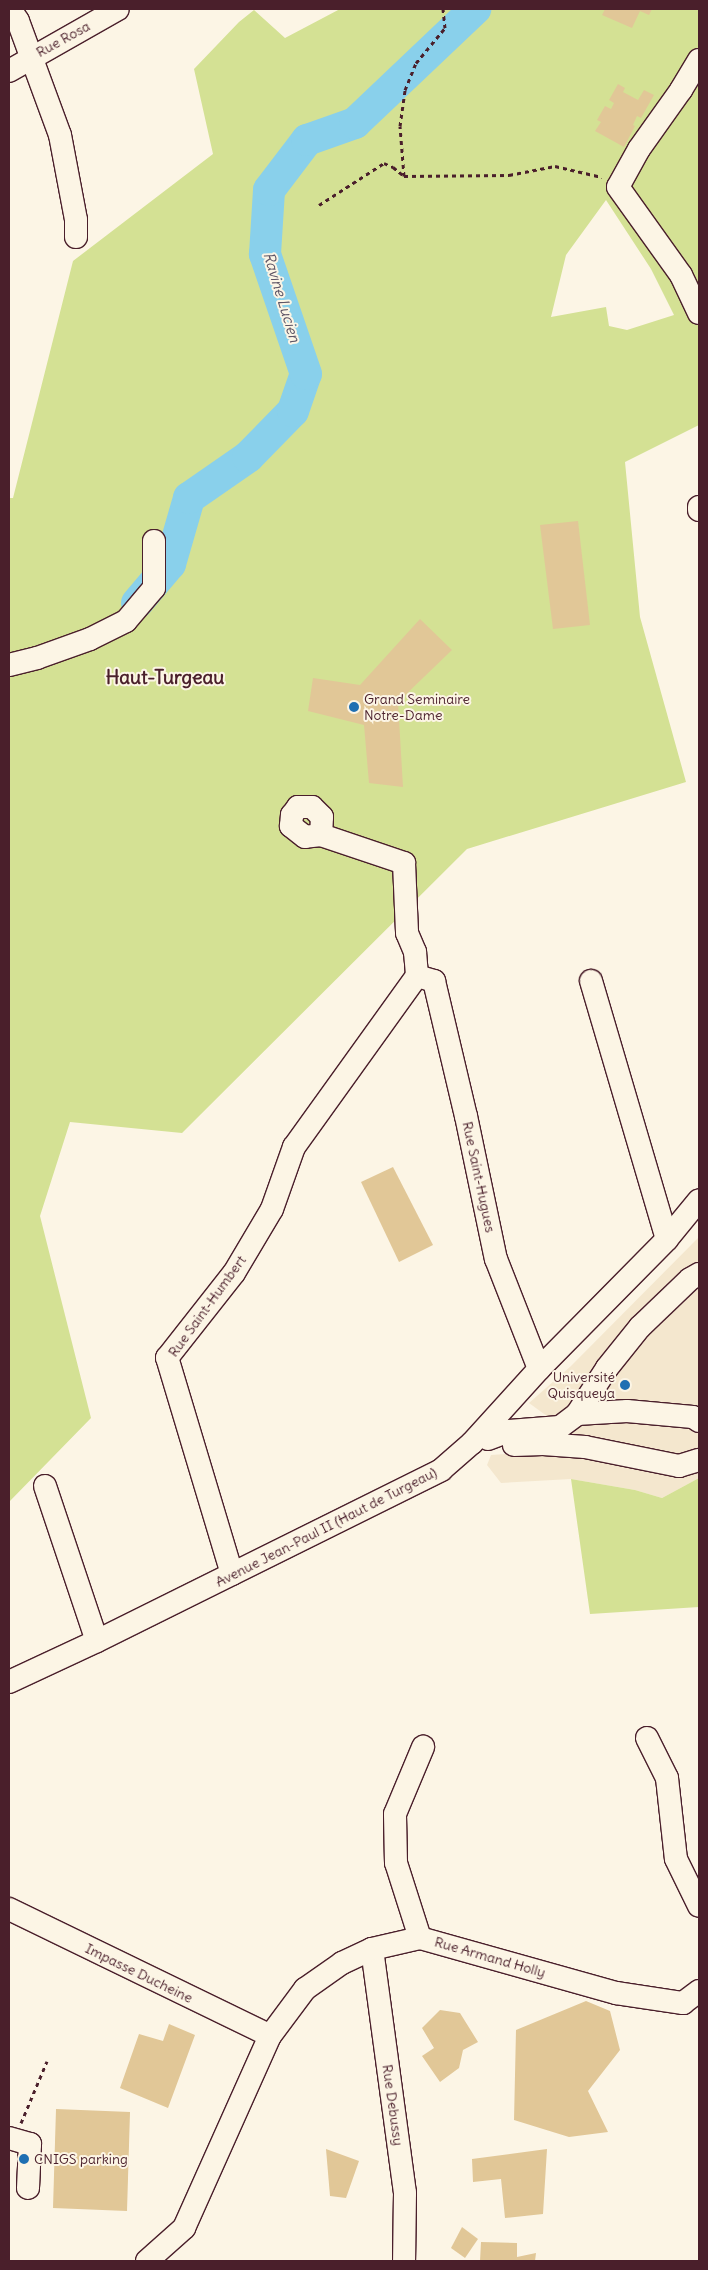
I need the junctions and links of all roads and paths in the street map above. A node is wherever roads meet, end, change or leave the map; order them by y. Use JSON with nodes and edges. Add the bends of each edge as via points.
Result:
{"nodes":[{"id":1,"x":10,"y":9,"type":"edge"},
{"id":2,"x":118,"y":9,"type":"edge"},
{"id":3,"x":443,"y":9,"type":"edge"},
{"id":4,"x":32,"y":56,"type":"junction"},
{"id":5,"x":699,"y":60,"type":"edge"},
{"id":6,"x":9,"y":71,"type":"edge"},
{"id":7,"x":404,"y":176,"type":"junction"},
{"id":8,"x":618,"y":186,"type":"junction"},
{"id":9,"x":319,"y":205,"type":"dead end"},
{"id":10,"x":76,"y":237,"type":"dead end"},
{"id":11,"x":699,"y":313,"type":"edge"},
{"id":12,"x":699,"y":506,"type":"edge"},
{"id":13,"x":699,"y":510,"type":"edge"},
{"id":14,"x":154,"y":541,"type":"dead end"},
{"id":15,"x":9,"y":665,"type":"edge"},
{"id":16,"x":321,"y":835,"type":"dead end"},
{"id":17,"x":425,"y":979,"type":"junction"},
{"id":18,"x":591,"y":981,"type":"dead end"},
{"id":19,"x":699,"y":1200,"type":"edge"},
{"id":20,"x":667,"y":1239,"type":"junction"},
{"id":21,"x":699,"y":1274,"type":"edge"},
{"id":22,"x":539,"y":1369,"type":"junction"},
{"id":23,"x":577,"y":1414,"type":"junction"},
{"id":24,"x":699,"y":1421,"type":"edge"},
{"id":25,"x":488,"y":1442,"type":"junction"},
{"id":26,"x":699,"y":1460,"type":"edge"},
{"id":27,"x":45,"y":1486,"type":"dead end"},
{"id":28,"x":232,"y":1574,"type":"junction"},
{"id":29,"x":97,"y":1641,"type":"junction"},
{"id":30,"x":9,"y":1682,"type":"edge"},
{"id":31,"x":647,"y":1738,"type":"dead end"},
{"id":32,"x":423,"y":1747,"type":"dead end"},
{"id":33,"x":699,"y":1906,"type":"edge"},
{"id":34,"x":9,"y":1909,"type":"edge"},
{"id":35,"x":420,"y":1938,"type":"junction"},
{"id":36,"x":372,"y":1948,"type":"junction"},
{"id":37,"x":699,"y":1992,"type":"edge"},
{"id":38,"x":270,"y":2036,"type":"junction"},
{"id":39,"x":47,"y":2061,"type":"dead end"},
{"id":40,"x":12,"y":2139,"type":"edge"},
{"id":41,"x":28,"y":2188,"type":"dead end"},
{"id":42,"x":147,"y":2261,"type":"edge"},
{"id":43,"x":404,"y":2261,"type":"edge"}],
"edges":[{"from":1,"to":4,"type":"street"},
{"from":2,"to":4,"type":"street","name":"Rue Rosa"},
{"from":3,"to":7,"type":"path","via":[[445,28],[416,63],[404,90],[400,126]]},
{"from":4,"to":6,"type":"street","name":"Rue Rosa"},
{"from":4,"to":10,"type":"street","via":[[60,135],[76,220]]},
{"from":5,"to":8,"type":"street"},
{"from":7,"to":8,"type":"path","via":[[509,175],[555,166],[597,175]]},
{"from":7,"to":9,"type":"path","via":[[384,163]]},
{"from":8,"to":11,"type":"street","via":[[681,274]]},
{"from":12,"to":13,"type":"street"},
{"from":14,"to":15,"type":"street","via":[[154,588],[126,621],[90,639]]},
{"from":16,"to":17,"type":"street","name":"Rue Saint-Hugues","via":[[404,863],[408,933]]},
{"from":17,"to":22,"type":"street","name":"Rue Saint-Hugues","via":[[466,1116],[496,1259]]},
{"from":17,"to":28,"type":"street","name":"Rue Saint-Humbert","via":[[294,1147],[272,1209],[234,1273],[167,1358]]},
{"from":18,"to":20,"type":"street"},
{"from":19,"to":20,"type":"street","name":"Avenue Jean-Paul II (Haut de Turgeau)"},
{"from":20,"to":22,"type":"street","name":"Avenue Jean-Paul II (Haut de Turgeau)"},
{"from":21,"to":23,"type":"street","via":[[640,1327],[607,1368]]},
{"from":22,"to":25,"type":"street","name":"Avenue Jean-Paul II (Haut de Turgeau)"},
{"from":23,"to":24,"type":"street","via":[[628,1411],[693,1417]]},
{"from":23,"to":25,"type":"street","via":[[560,1427],[509,1431]]},
{"from":25,"to":26,"type":"street","via":[[585,1447],[678,1466]]},
{"from":25,"to":28,"type":"street","name":"Avenue Jean-Paul II (Haut de Turgeau)","via":[[441,1470]]},
{"from":27,"to":29,"type":"street"},
{"from":28,"to":29,"type":"street","name":"Avenue Jean-Paul II (Haut de Turgeau)"},
{"from":29,"to":30,"type":"street","name":"Avenue Jean-Paul II (Haut de Turgeau)"},
{"from":31,"to":33,"type":"street","via":[[667,1778],[676,1859]]},
{"from":32,"to":35,"type":"street","via":[[395,1814],[396,1863]]},
{"from":34,"to":38,"type":"street","name":"Impasse Ducheine"},
{"from":35,"to":36,"type":"street","name":"Rue Armand Holly"},
{"from":35,"to":37,"type":"street","name":"Rue Armand Holly","via":[[616,1993],[683,2003]]},
{"from":36,"to":38,"type":"street","name":"Rue Armand Holly","via":[[342,1963],[305,1989]]},
{"from":36,"to":43,"type":"street","name":"Rue Debussy","via":[[405,2193]]},
{"from":38,"to":42,"type":"street","name":"Rue Armand Holly","via":[[184,2228]]},
{"from":39,"to":40,"type":"path"},
{"from":40,"to":41,"type":"street","via":[[30,2144]]}]}
